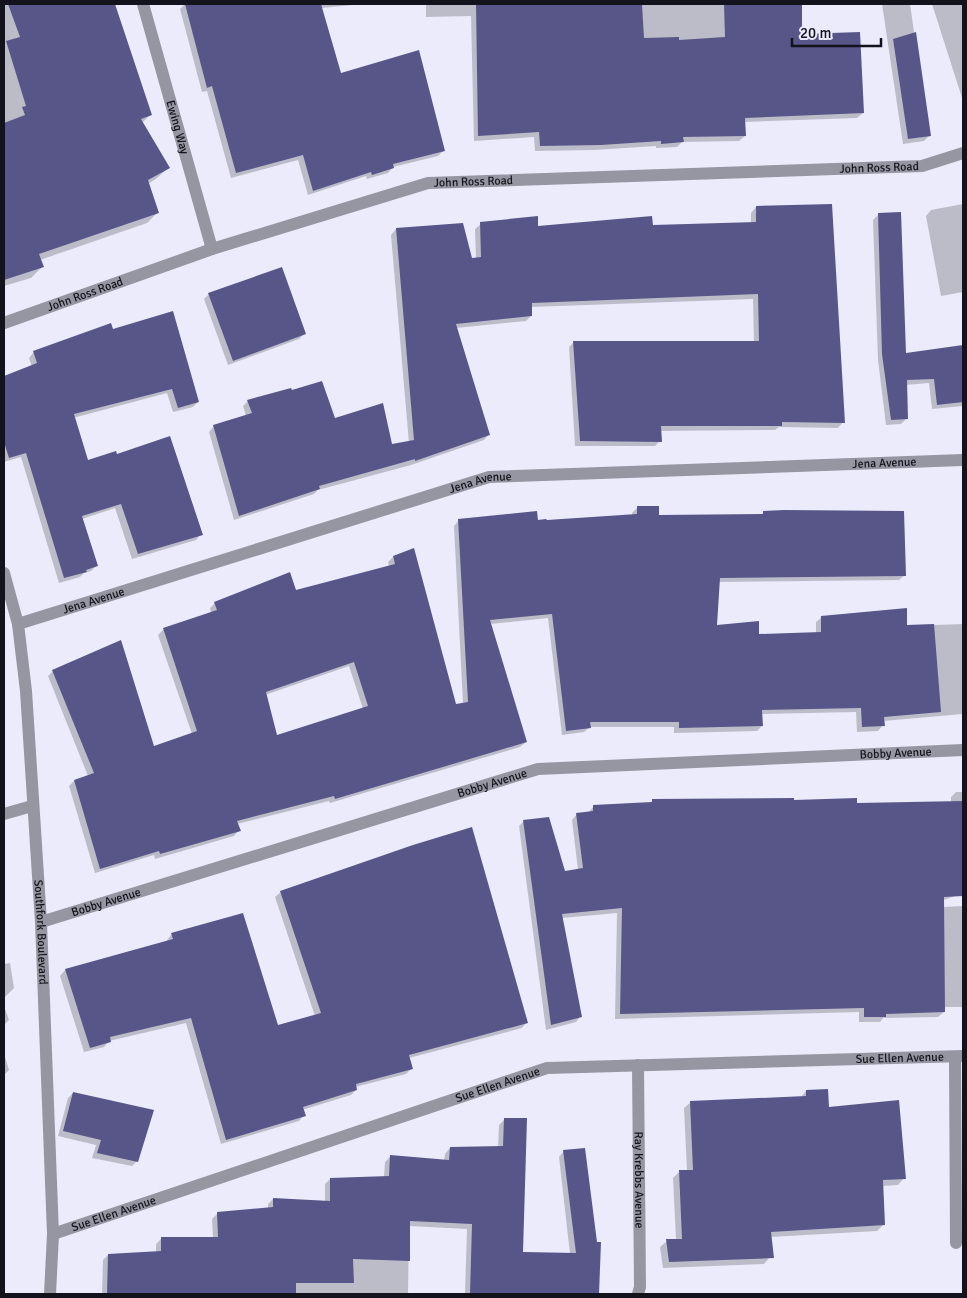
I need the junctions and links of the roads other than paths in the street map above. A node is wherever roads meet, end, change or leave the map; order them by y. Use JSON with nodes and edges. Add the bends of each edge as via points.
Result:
{"nodes":[{"id":1,"x":143,"y":4,"type":"edge"},
{"id":2,"x":963,"y":153,"type":"edge"},
{"id":3,"x":212,"y":249,"type":"junction"},
{"id":4,"x":4,"y":323,"type":"edge"},
{"id":5,"x":963,"y":460,"type":"edge"},
{"id":6,"x":4,"y":573,"type":"edge"},
{"id":7,"x":18,"y":624,"type":"junction"},
{"id":8,"x":963,"y":750,"type":"edge"},
{"id":9,"x":32,"y":806,"type":"junction"},
{"id":10,"x":4,"y":814,"type":"edge"},
{"id":11,"x":40,"y":922,"type":"junction"},
{"id":12,"x":959,"y":1057,"type":"edge"},
{"id":13,"x":638,"y":1065,"type":"junction"},
{"id":14,"x":53,"y":1234,"type":"junction"},
{"id":15,"x":956,"y":1243,"type":"dead end"},
{"id":16,"x":50,"y":1294,"type":"edge"},
{"id":17,"x":638,"y":1294,"type":"edge"}],
"edges":[{"from":1,"to":3,"type":"street","name":"Ewing Way"},
{"from":2,"to":3,"type":"street","name":"John Ross Road","via":[[922,166],[428,183]]},
{"from":3,"to":4,"type":"street","name":"John Ross Road"},
{"from":5,"to":7,"type":"street","name":"Jena Avenue","via":[[490,477]]},
{"from":6,"to":7,"type":"street","name":"Southfork Boulevard"},
{"from":7,"to":9,"type":"street","name":"Southfork Boulevard","via":[[26,691]]},
{"from":8,"to":11,"type":"street","name":"Bobby Avenue","via":[[538,769]]},
{"from":9,"to":10,"type":"street"},
{"from":9,"to":11,"type":"street","name":"Southfork Boulevard"},
{"from":11,"to":14,"type":"street","name":"Southfork Boulevard"},
{"from":12,"to":13,"type":"street","name":"Sue Ellen Avenue"},
{"from":12,"to":15,"type":"street"},
{"from":13,"to":14,"type":"street","name":"Sue Ellen Avenue","via":[[547,1068]]},
{"from":13,"to":17,"type":"street","name":"Ray Krebbs Avenue"},
{"from":14,"to":16,"type":"street","name":"Southfork Boulevard"}]}
